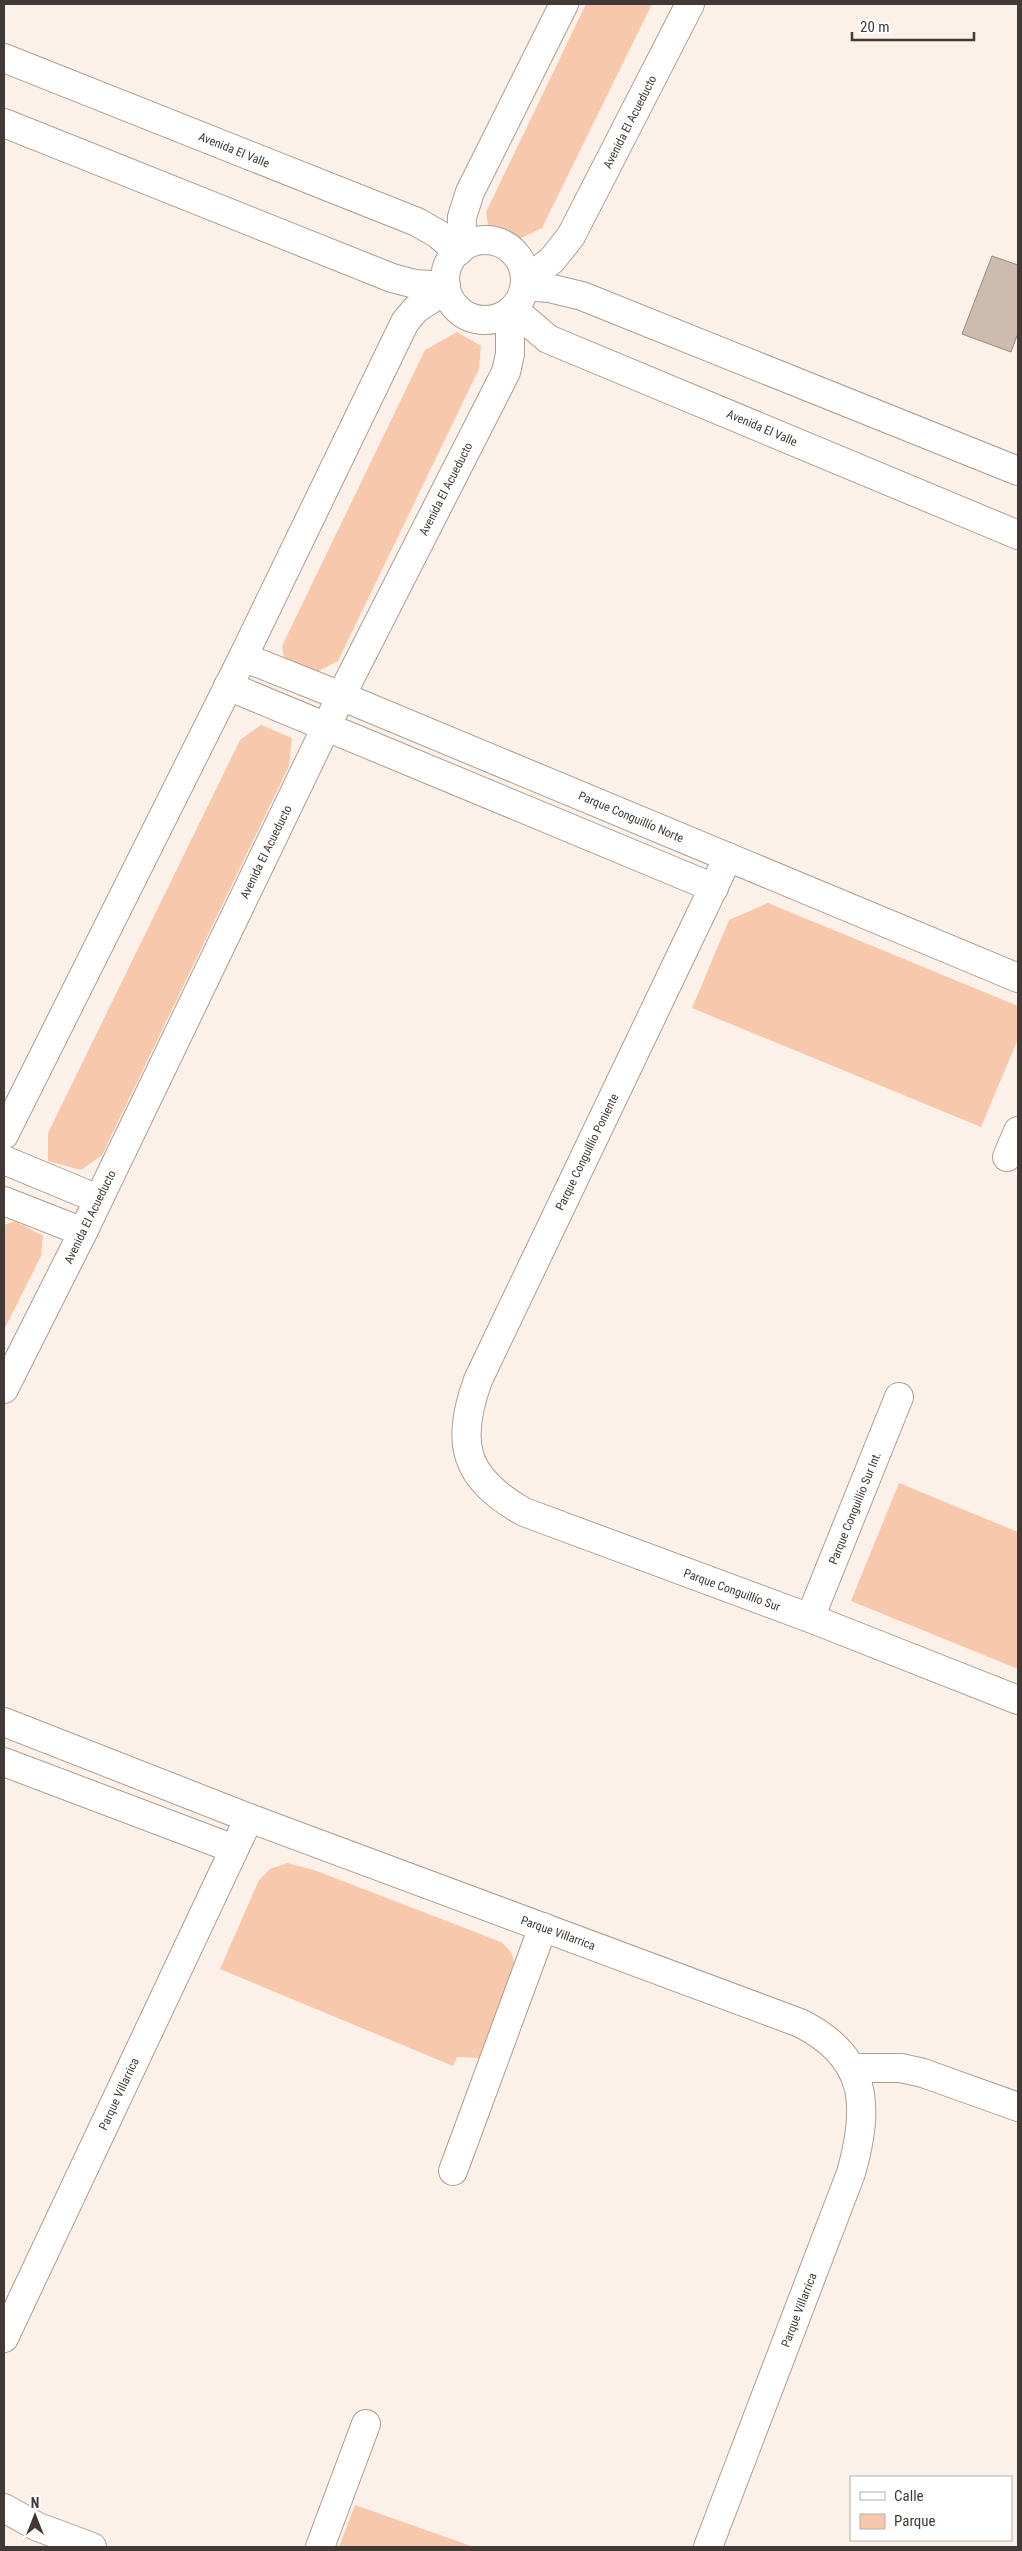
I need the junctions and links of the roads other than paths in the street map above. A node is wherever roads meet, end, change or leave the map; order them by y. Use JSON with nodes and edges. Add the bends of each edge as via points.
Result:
{"nodes":[{"id":1,"x":564,"y":4,"type":"edge"},
{"id":2,"x":690,"y":4,"type":"edge"},
{"id":3,"x":4,"y":58,"type":"edge"},
{"id":4,"x":4,"y":123,"type":"edge"},
{"id":5,"x":459,"y":250,"type":"junction"},
{"id":6,"x":525,"y":284,"type":"junction"},
{"id":7,"x":446,"y":287,"type":"junction"},
{"id":8,"x":511,"y":311,"type":"junction"},
{"id":9,"x":1018,"y":471,"type":"edge"},
{"id":10,"x":1018,"y":535,"type":"edge"},
{"id":11,"x":243,"y":657,"type":"junction"},
{"id":12,"x":228,"y":686,"type":"junction"},
{"id":13,"x":341,"y":696,"type":"junction"},
{"id":14,"x":326,"y":726,"type":"junction"},
{"id":15,"x":728,"y":857,"type":"junction"},
{"id":16,"x":714,"y":888,"type":"junction"},
{"id":17,"x":1018,"y":978,"type":"edge"},
{"id":18,"x":1018,"y":1131,"type":"edge"},
{"id":19,"x":4,"y":1135,"type":"edge"},
{"id":20,"x":1007,"y":1157,"type":"dead end"},
{"id":21,"x":4,"y":1160,"type":"edge"},
{"id":22,"x":4,"y":1200,"type":"edge"},
{"id":23,"x":98,"y":1200,"type":"junction"},
{"id":24,"x":83,"y":1232,"type":"junction"},
{"id":25,"x":4,"y":1389,"type":"edge"},
{"id":26,"x":899,"y":1397,"type":"dead end"},
{"id":27,"x":468,"y":1453,"type":"joint"},
{"id":28,"x":810,"y":1618,"type":"junction"},
{"id":29,"x":1018,"y":1700,"type":"edge"},
{"id":30,"x":4,"y":1722,"type":"edge"},
{"id":31,"x":4,"y":1762,"type":"edge"},
{"id":32,"x":249,"y":1818,"type":"junction"},
{"id":33,"x":234,"y":1849,"type":"junction"},
{"id":34,"x":543,"y":1928,"type":"junction"},
{"id":35,"x":853,"y":2068,"type":"junction"},
{"id":36,"x":1018,"y":2107,"type":"edge"},
{"id":37,"x":453,"y":2171,"type":"dead end"},
{"id":38,"x":4,"y":2338,"type":"edge"},
{"id":39,"x":366,"y":2424,"type":"dead end"},
{"id":40,"x":4,"y":2508,"type":"edge"},
{"id":41,"x":92,"y":2547,"type":"edge"},
{"id":42,"x":320,"y":2547,"type":"edge"},
{"id":43,"x":708,"y":2547,"type":"edge"}],
"edges":[{"from":1,"to":5,"type":"street","via":[[470,192],[462,217]]},
{"from":2,"to":6,"type":"street","name":"Avenida El Acueducto","via":[[571,236],[552,260]]},
{"from":3,"to":5,"type":"street","name":"Avenida El Valle","via":[[417,222]]},
{"from":4,"to":7,"type":"street","via":[[392,278]]},
{"from":5,"to":6,"type":"street","via":[[480,241],[508,247],[521,262]]},
{"from":5,"to":7,"type":"street","via":[[448,267]]},
{"from":6,"to":8,"type":"street","via":[[523,294]]},
{"from":6,"to":9,"type":"street","via":[[582,296]]},
{"from":7,"to":8,"type":"street","via":[[456,307],[472,318],[491,320]]},
{"from":7,"to":11,"type":"street","via":[[416,309],[405,322]]},
{"from":8,"to":10,"type":"street","name":"Avenida El Valle","via":[[548,339]]},
{"from":8,"to":13,"type":"street","name":"Avenida El Acueducto","via":[[510,354],[506,372]]},
{"from":11,"to":12,"type":"street"},
{"from":11,"to":13,"type":"street","name":"Parque Conguillío Norte"},
{"from":12,"to":14,"type":"street"},
{"from":12,"to":19,"type":"street"},
{"from":13,"to":14,"type":"street","name":"Avenida El Acueducto"},
{"from":13,"to":15,"type":"street","name":"Parque Conguillío Norte"},
{"from":14,"to":16,"type":"street"},
{"from":14,"to":23,"type":"street","name":"Avenida El Acueducto"},
{"from":15,"to":16,"type":"street","name":"Parque Conguillío Poniente"},
{"from":15,"to":17,"type":"street","name":"Parque Conguillío Norte"},
{"from":16,"to":27,"type":"street","name":"Parque Conguillío Poniente","via":[[478,1380],[468,1418]]},
{"from":18,"to":20,"type":"street"},
{"from":21,"to":23,"type":"street"},
{"from":22,"to":24,"type":"street"},
{"from":23,"to":24,"type":"street","name":"Avenida El Acueducto"},
{"from":24,"to":25,"type":"street","name":"Avenida El Acueducto"},
{"from":26,"to":28,"type":"street","name":"Parque Conguillío Sur Int."},
{"from":27,"to":28,"type":"street","name":"Parque Conguillío Sur","via":[[474,1469],[494,1493],[524,1512]]},
{"from":28,"to":29,"type":"street","name":"Parque Conguillío Sur"},
{"from":30,"to":32,"type":"street","name":"Parque Villarrica"},
{"from":31,"to":33,"type":"street"},
{"from":32,"to":33,"type":"street","name":"Parque Villarrica"},
{"from":32,"to":34,"type":"street","name":"Parque Villarrica"},
{"from":33,"to":38,"type":"street","name":"Parque Villarrica"},
{"from":34,"to":35,"type":"street","name":"Parque Villarrica","via":[[800,2023],[830,2041]]},
{"from":34,"to":37,"type":"street"},
{"from":35,"to":36,"type":"street","via":[[901,2068],[923,2072]]},
{"from":35,"to":43,"type":"street","name":"Parque Villarrica","via":[[861,2104],[861,2123],[851,2173]]},
{"from":39,"to":42,"type":"street"},
{"from":40,"to":41,"type":"street","via":[[38,2527]]}]}
